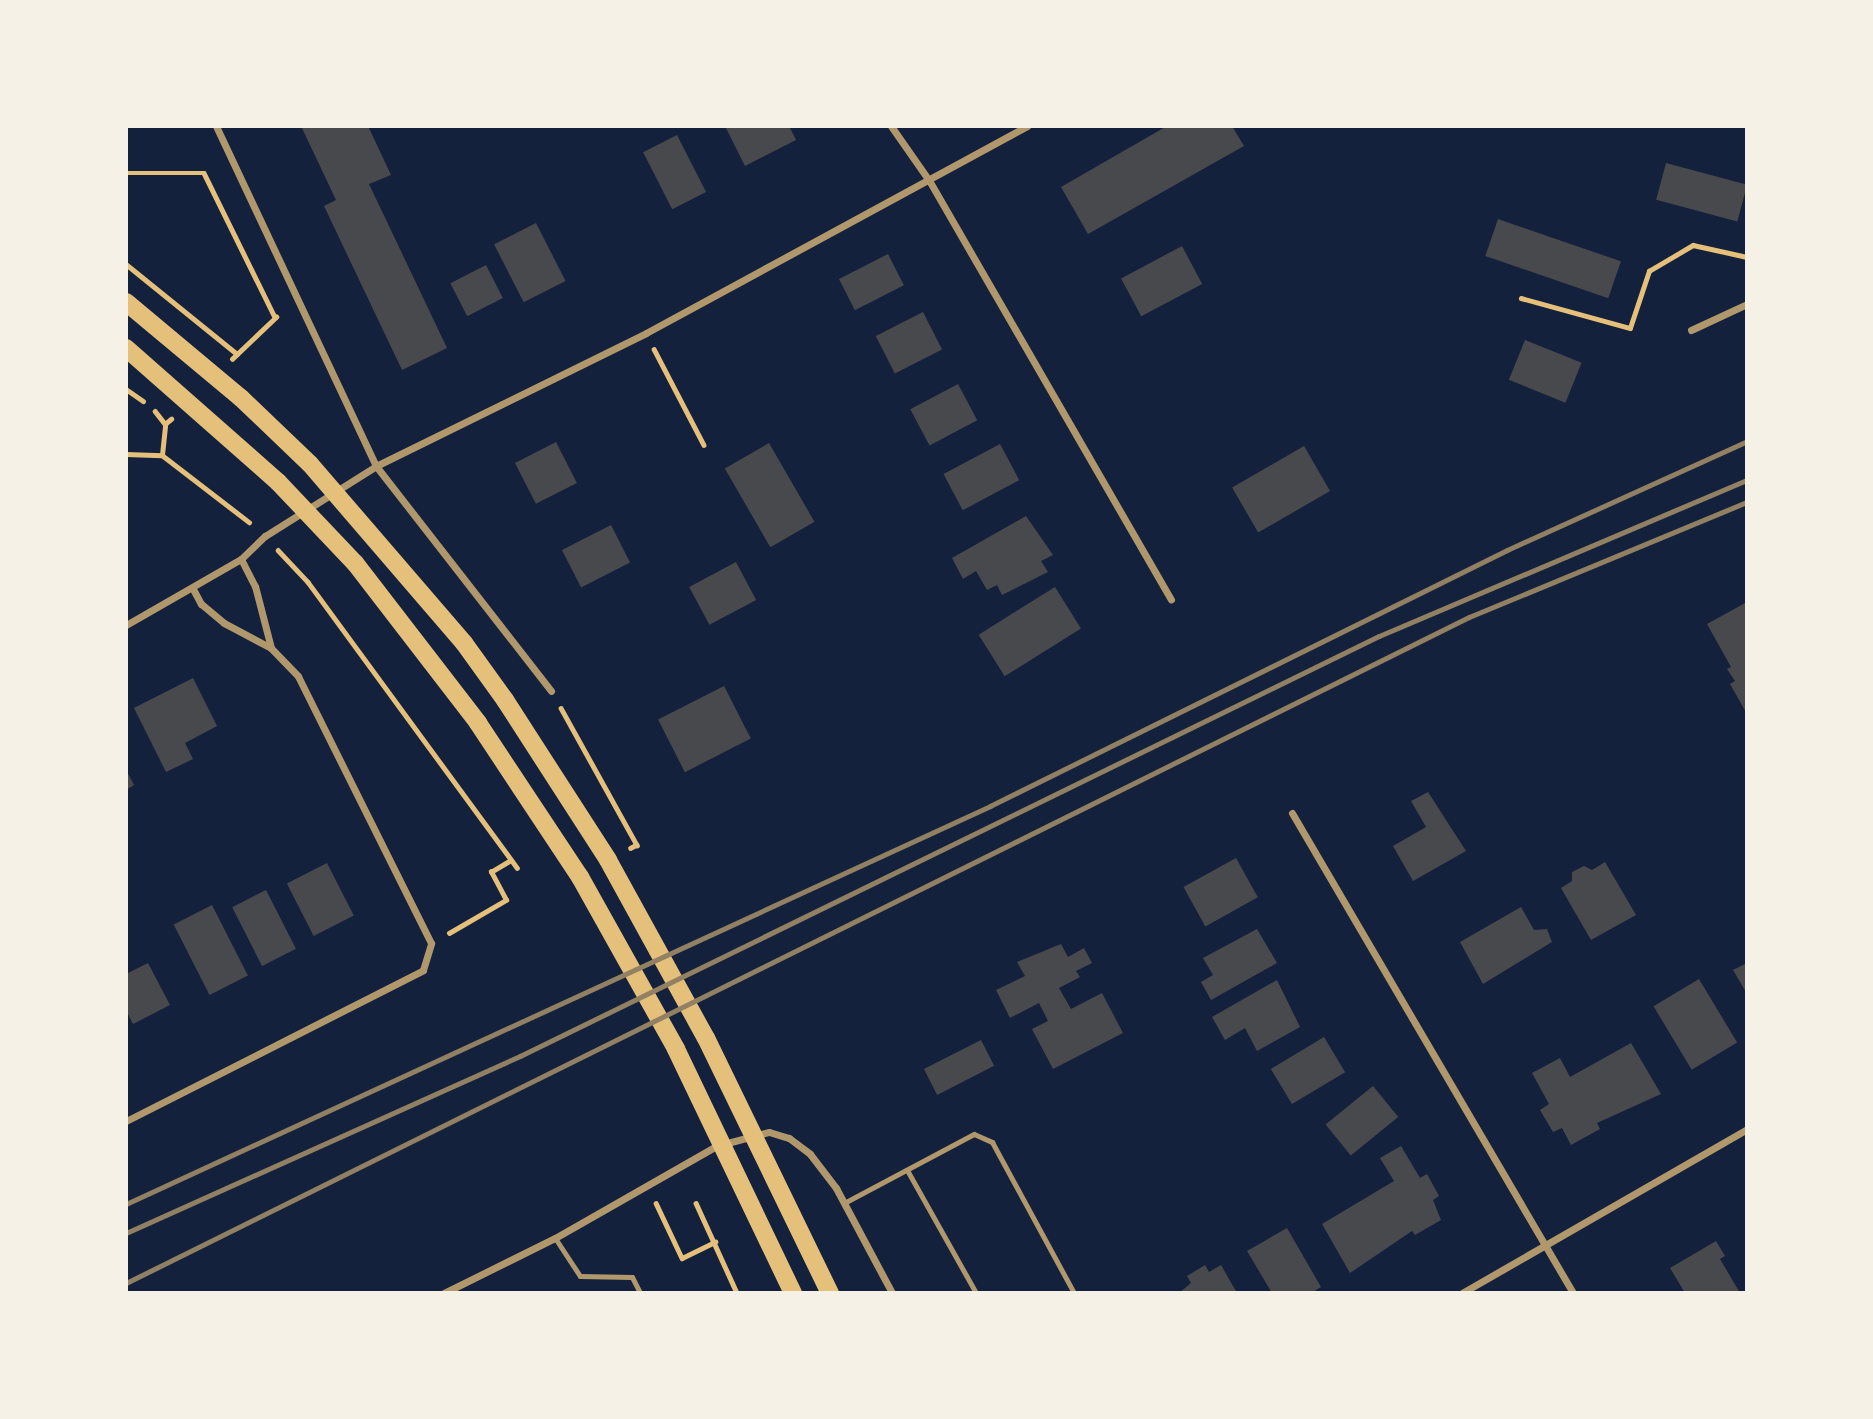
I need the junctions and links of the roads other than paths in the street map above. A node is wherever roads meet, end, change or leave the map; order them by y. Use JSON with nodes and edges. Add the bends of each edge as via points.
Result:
{"nodes":[{"id":1,"x":216,"y":126,"type":"edge"},
{"id":2,"x":891,"y":126,"type":"edge"},
{"id":3,"x":1027,"y":126,"type":"edge"},
{"id":4,"x":930,"y":182,"type":"junction"},
{"id":5,"x":126,"y":302,"type":"edge"},
{"id":6,"x":1747,"y":304,"type":"edge"},
{"id":7,"x":1691,"y":330,"type":"dead end"},
{"id":8,"x":130,"y":351,"type":"edge"},
{"id":9,"x":376,"y":466,"type":"junction"},
{"id":10,"x":241,"y":559,"type":"junction"},
{"id":11,"x":193,"y":589,"type":"junction"},
{"id":12,"x":1171,"y":599,"type":"dead end"},
{"id":13,"x":126,"y":625,"type":"edge"},
{"id":14,"x":271,"y":649,"type":"junction"},
{"id":15,"x":551,"y":691,"type":"road end"},
{"id":16,"x":1292,"y":813,"type":"dead end"},
{"id":17,"x":126,"y":1121,"type":"edge"},
{"id":18,"x":1747,"y":1129,"type":"edge"},
{"id":19,"x":907,"y":1170,"type":"junction"},
{"id":20,"x":844,"y":1203,"type":"junction"},
{"id":21,"x":555,"y":1238,"type":"junction"},
{"id":22,"x":1545,"y":1245,"type":"junction"},
{"id":23,"x":444,"y":1293,"type":"edge"},
{"id":24,"x":640,"y":1293,"type":"edge"},
{"id":25,"x":793,"y":1293,"type":"edge"},
{"id":26,"x":830,"y":1293,"type":"edge"},
{"id":27,"x":892,"y":1293,"type":"edge"},
{"id":28,"x":976,"y":1293,"type":"edge"},
{"id":29,"x":1074,"y":1293,"type":"edge"},
{"id":30,"x":1462,"y":1293,"type":"edge"},
{"id":31,"x":1573,"y":1293,"type":"edge"}],
"edges":[{"from":1,"to":9,"type":"street"},
{"from":2,"to":4,"type":"street"},
{"from":3,"to":4,"type":"street"},
{"from":4,"to":9,"type":"street","via":[[646,333]]},
{"from":4,"to":12,"type":"street"},
{"from":5,"to":26,"type":"main road","via":[[310,464],[464,643],[505,700],[608,860],[706,1038]]},
{"from":6,"to":7,"type":"street"},
{"from":8,"to":25,"type":"main road","via":[[278,482],[355,563],[478,723],[580,877],[670,1037]]},
{"from":9,"to":10,"type":"street","via":[[265,536]]},
{"from":9,"to":15,"type":"street"},
{"from":10,"to":11,"type":"street"},
{"from":10,"to":14,"type":"street","via":[[255,586]]},
{"from":11,"to":13,"type":"street"},
{"from":11,"to":14,"type":"street","via":[[201,604],[224,623]]},
{"from":14,"to":17,"type":"street","via":[[298,676],[431,943],[423,970]]},
{"from":16,"to":22,"type":"street"},
{"from":18,"to":22,"type":"street"},
{"from":19,"to":20,"type":"lane"},
{"from":19,"to":28,"type":"lane"},
{"from":19,"to":29,"type":"lane","via":[[974,1135],[992,1142]]},
{"from":20,"to":21,"type":"street","via":[[810,1154],[789,1138],[769,1132],[716,1146]]},
{"from":20,"to":27,"type":"street"},
{"from":21,"to":23,"type":"street"},
{"from":21,"to":24,"type":"lane","via":[[580,1276],[632,1277]]},
{"from":22,"to":30,"type":"street"},
{"from":22,"to":31,"type":"street"}]}
